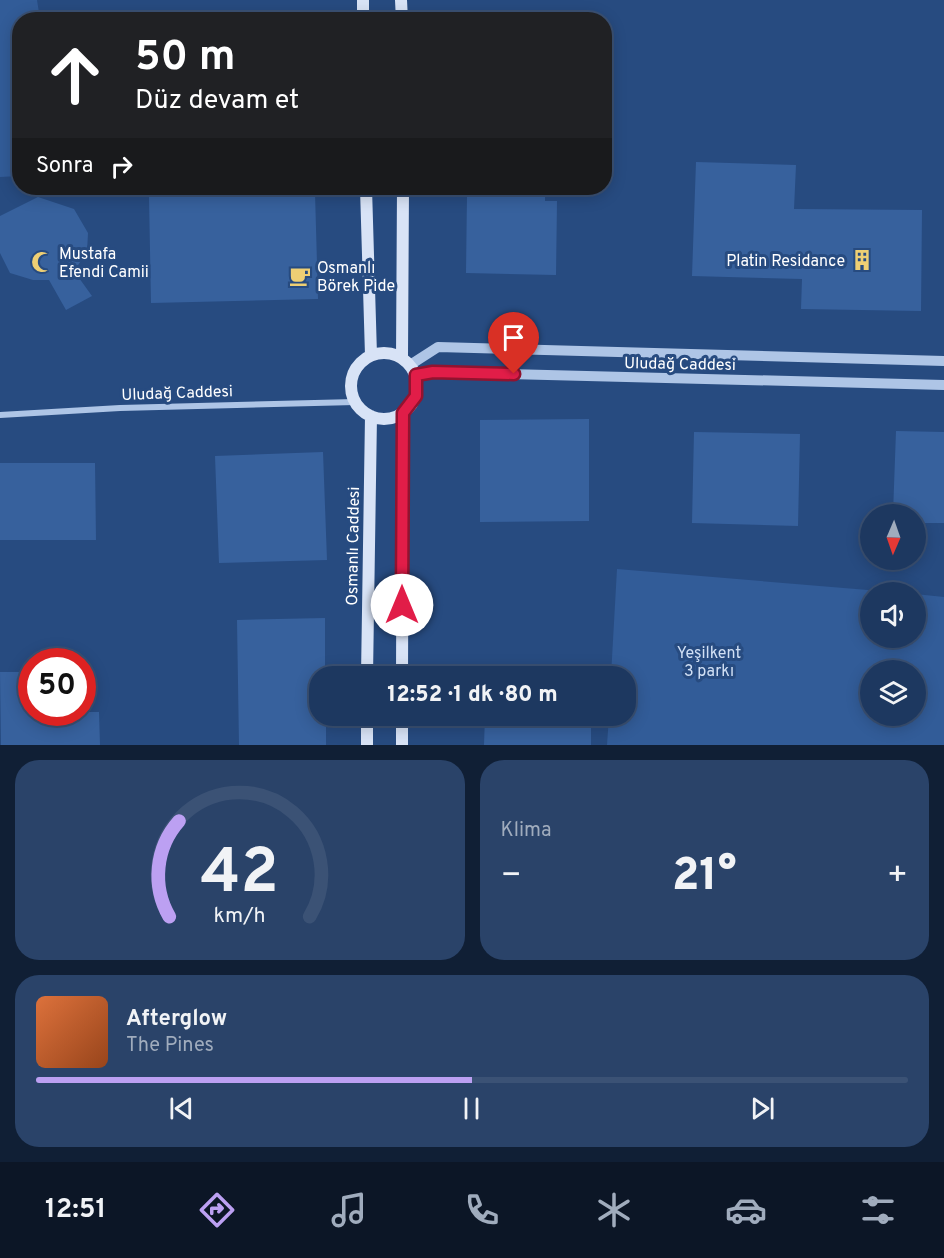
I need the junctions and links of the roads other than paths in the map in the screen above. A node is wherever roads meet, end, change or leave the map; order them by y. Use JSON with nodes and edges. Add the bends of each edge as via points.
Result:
{"nodes":[{"id":1,"x":366,"y":195,"type":"edge"},
{"id":2,"x":403,"y":195,"type":"edge"},
{"id":3,"x":371,"y":355,"type":"junction"},
{"id":4,"x":944,"y":361,"type":"edge"},
{"id":5,"x":409,"y":366,"type":"junction"},
{"id":6,"x":944,"y":385,"type":"edge"},
{"id":7,"x":355,"y":402,"type":"junction"},
{"id":8,"x":403,"y":413,"type":"junction"},
{"id":9,"x":0,"y":415,"type":"edge"},
{"id":10,"x":371,"y":416,"type":"junction"},
{"id":11,"x":367,"y":666,"type":"edge"},
{"id":12,"x":402,"y":666,"type":"edge"},
{"id":13,"x":367,"y":726,"type":"edge"},
{"id":14,"x":402,"y":726,"type":"edge"},
{"id":15,"x":367,"y":745,"type":"edge"},
{"id":16,"x":402,"y":745,"type":"edge"}],
"edges":[{"from":1,"to":3,"type":"main road"},
{"from":2,"to":5,"type":"main road"},
{"from":3,"to":5,"type":"main road","via":[[392,353]]},
{"from":3,"to":7,"type":"main road","via":[[355,370],[351,391]]},
{"from":4,"to":5,"type":"street","via":[[438,347]]},
{"from":5,"to":6,"type":"street","name":"Uludağ Caddesi","via":[[433,372]]},
{"from":5,"to":8,"type":"main road","via":[[416,396]]},
{"from":7,"to":9,"type":"street","name":"Uludağ Caddesi"},
{"from":7,"to":10,"type":"main road"},
{"from":8,"to":10,"type":"main road","via":[[382,419]]},
{"from":8,"to":12,"type":"main road"},
{"from":10,"to":11,"type":"main road","name":"Osmanlı Caddesi"},
{"from":13,"to":15,"type":"main road"},
{"from":14,"to":16,"type":"main road"}]}
